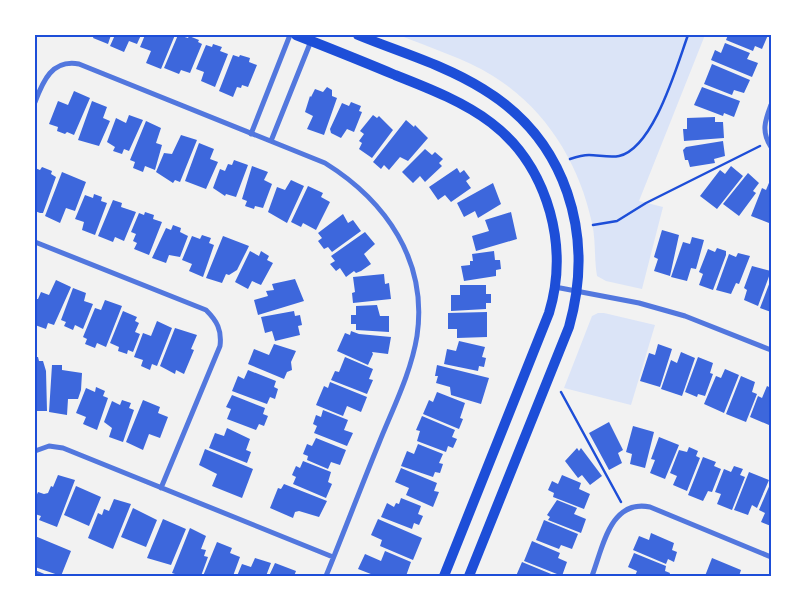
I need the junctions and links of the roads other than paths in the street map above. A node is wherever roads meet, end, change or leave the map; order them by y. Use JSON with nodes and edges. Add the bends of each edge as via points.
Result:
{"nodes":[{"id":1,"x":290,"y":35,"type":"edge"},
{"id":2,"x":296,"y":35,"type":"edge"},
{"id":3,"x":358,"y":35,"type":"edge"},
{"id":4,"x":311,"y":38,"type":"edge"},
{"id":5,"x":35,"y":102,"type":"edge"},
{"id":6,"x":771,"y":105,"type":"edge"},
{"id":7,"x":251,"y":134,"type":"junction"},
{"id":8,"x":271,"y":141,"type":"junction"},
{"id":9,"x":770,"y":144,"type":"edge"},
{"id":10,"x":35,"y":242,"type":"edge"},
{"id":11,"x":555,"y":287,"type":"junction"},
{"id":12,"x":578,"y":291,"type":"junction"},
{"id":13,"x":771,"y":350,"type":"edge"},
{"id":14,"x":35,"y":451,"type":"edge"},
{"id":15,"x":161,"y":488,"type":"junction"},
{"id":16,"x":771,"y":556,"type":"edge"},
{"id":17,"x":333,"y":557,"type":"junction"},
{"id":18,"x":326,"y":576,"type":"edge"},
{"id":19,"x":444,"y":576,"type":"edge"},
{"id":20,"x":469,"y":576,"type":"edge"},
{"id":21,"x":592,"y":576,"type":"edge"}],
"edges":[{"from":1,"to":7,"type":"street"},
{"from":2,"to":4,"type":"main road"},
{"from":3,"to":12,"type":"main road","via":[[471,82],[506,105],[531,130],[550,157],[568,194],[577,226]]},
{"from":4,"to":8,"type":"street"},
{"from":4,"to":11,"type":"main road","via":[[450,97],[479,113],[503,133],[528,163],[545,196],[556,239]]},
{"from":5,"to":7,"type":"street","via":[[47,74],[56,67],[72,63]]},
{"from":6,"to":9,"type":"street","via":[[764,127]]},
{"from":7,"to":8,"type":"street"},
{"from":8,"to":17,"type":"street","via":[[325,163],[370,197],[399,237],[416,289],[417,335],[409,368]]},
{"from":10,"to":15,"type":"street","via":[[206,310],[218,323],[220,346]]},
{"from":11,"to":12,"type":"street"},
{"from":11,"to":19,"type":"main road","via":[[544,328]]},
{"from":12,"to":13,"type":"street","via":[[685,316]]},
{"from":12,"to":20,"type":"main road","via":[[569,327]]},
{"from":14,"to":15,"type":"street","via":[[56,446]]},
{"from":15,"to":17,"type":"street"},
{"from":16,"to":21,"type":"street","via":[[638,505],[614,519]]},
{"from":17,"to":18,"type":"street"}]}
